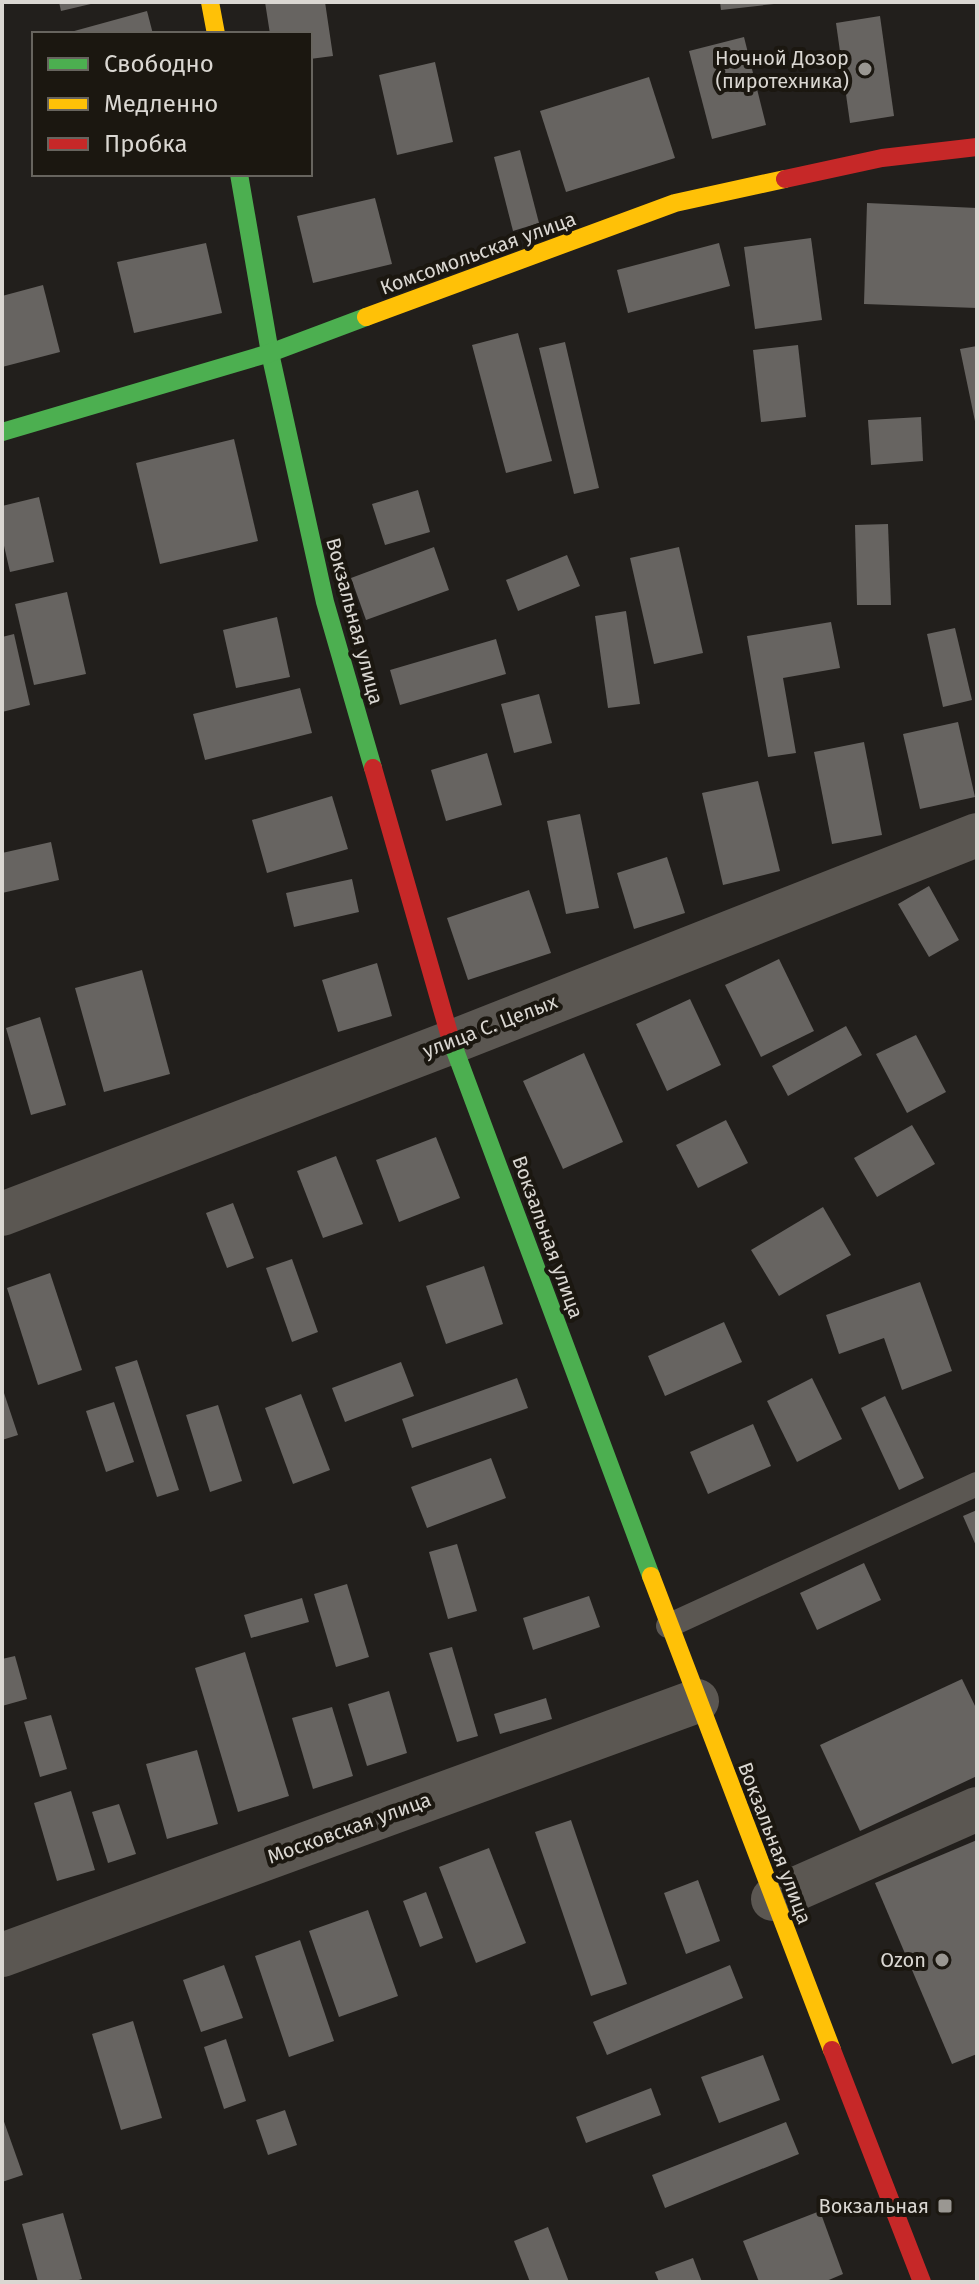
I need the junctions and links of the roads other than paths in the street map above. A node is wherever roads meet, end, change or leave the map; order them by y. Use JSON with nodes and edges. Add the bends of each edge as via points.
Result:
{"nodes":[{"id":1,"x":210,"y":2,"type":"edge"},
{"id":2,"x":216,"y":32,"type":"edge"},
{"id":3,"x":977,"y":147,"type":"edge"},
{"id":4,"x":239,"y":176,"type":"edge"},
{"id":5,"x":270,"y":353,"type":"junction"},
{"id":6,"x":2,"y":432,"type":"edge"},
{"id":7,"x":977,"y":835,"type":"edge"},
{"id":8,"x":452,"y":1042,"type":"junction"},
{"id":9,"x":2,"y":1214,"type":"edge"},
{"id":10,"x":977,"y":1484,"type":"edge"},
{"id":11,"x":668,"y":1626,"type":"junction"},
{"id":12,"x":697,"y":1701,"type":"junction"},
{"id":13,"x":977,"y":1809,"type":"edge"},
{"id":14,"x":773,"y":1899,"type":"junction"},
{"id":15,"x":2,"y":1955,"type":"edge"},
{"id":16,"x":922,"y":2282,"type":"edge"}],
"edges":[{"from":1,"to":2,"type":"main road"},
{"from":3,"to":5,"type":"main road","name":"Комсомольская улица","via":[[882,158],[675,203]]},
{"from":4,"to":5,"type":"main road","name":"Вокзальная улица"},
{"from":5,"to":6,"type":"main road","name":"Комсомольская улица"},
{"from":5,"to":8,"type":"main road","name":"Вокзальная улица","via":[[325,602]]},
{"from":7,"to":8,"type":"street","name":"улица С. Целых"},
{"from":8,"to":9,"type":"street","name":"улица С. Целых"},
{"from":8,"to":11,"type":"main road","name":"Вокзальная улица"},
{"from":10,"to":11,"type":"lane"},
{"from":11,"to":12,"type":"main road","name":"Вокзальная улица"},
{"from":12,"to":14,"type":"main road","name":"Вокзальная улица"},
{"from":12,"to":15,"type":"street","name":"Московская улица"},
{"from":13,"to":14,"type":"street"},
{"from":14,"to":16,"type":"main road","name":"Вокзальная улица"}]}
